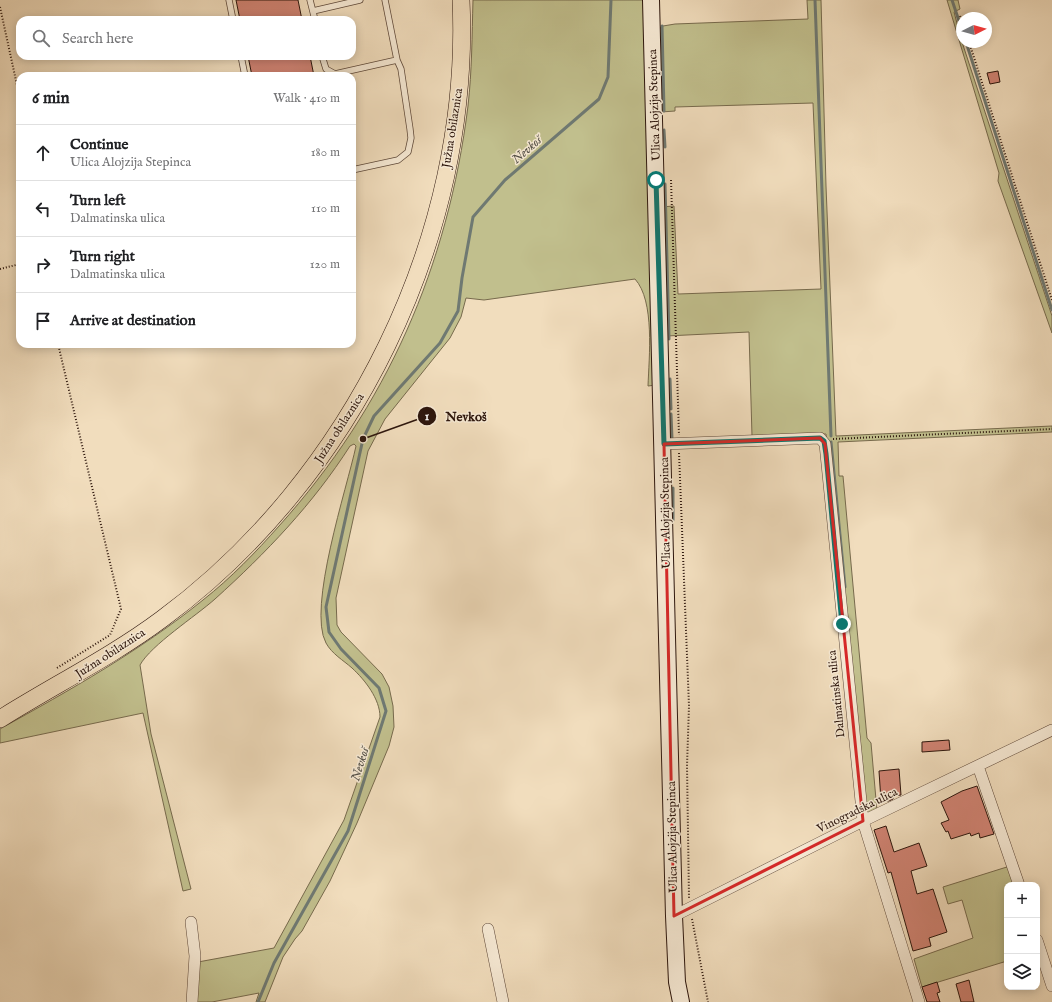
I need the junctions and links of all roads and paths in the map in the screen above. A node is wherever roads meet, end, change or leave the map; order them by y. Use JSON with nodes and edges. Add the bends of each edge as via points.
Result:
{"nodes":[{"id":1,"x":229,"y":0,"type":"edge"},
{"id":2,"x":310,"y":0,"type":"edge"},
{"id":3,"x":360,"y":0,"type":"edge"},
{"id":4,"x":385,"y":0,"type":"edge"},
{"id":5,"x":461,"y":0,"type":"edge"},
{"id":6,"x":651,"y":0,"type":"edge"},
{"id":7,"x":0,"y":7,"type":"edge"},
{"id":8,"x":313,"y":10,"type":"junction"},
{"id":9,"x":232,"y":16,"type":"edge"},
{"id":10,"x":314,"y":16,"type":"edge"},
{"id":11,"x":971,"y":48,"type":"edge"},
{"id":12,"x":242,"y":60,"type":"edge"},
{"id":13,"x":323,"y":60,"type":"edge"},
{"id":14,"x":397,"y":60,"type":"junction"},
{"id":15,"x":244,"y":72,"type":"edge"},
{"id":16,"x":331,"y":72,"type":"edge"},
{"id":17,"x":344,"y":72,"type":"edge"},
{"id":18,"x":16,"y":81,"type":"edge"},
{"id":19,"x":356,"y":169,"type":"edge"},
{"id":20,"x":671,"y":180,"type":"dead end"},
{"id":21,"x":16,"y":265,"type":"edge"},
{"id":22,"x":0,"y":269,"type":"edge"},
{"id":23,"x":1052,"y":300,"type":"edge"},
{"id":24,"x":59,"y":348,"type":"edge"},
{"id":25,"x":1052,"y":429,"type":"edge"},
{"id":26,"x":824,"y":441,"type":"junction"},
{"id":27,"x":671,"y":444,"type":"junction"},
{"id":28,"x":56,"y":669,"type":"dead end"},
{"id":29,"x":0,"y":719,"type":"edge"},
{"id":30,"x":1052,"y":730,"type":"edge"},
{"id":31,"x":978,"y":766,"type":"junction"},
{"id":32,"x":863,"y":821,"type":"junction"},
{"id":33,"x":1018,"y":882,"type":"edge"},
{"id":34,"x":690,"y":908,"type":"junction"},
{"id":35,"x":674,"y":916,"type":"junction"},
{"id":36,"x":191,"y":922,"type":"dead end"},
{"id":37,"x":488,"y":929,"type":"dead end"},
{"id":38,"x":1040,"y":949,"type":"edge"},
{"id":39,"x":1052,"y":986,"type":"edge"},
{"id":40,"x":192,"y":1002,"type":"edge"},
{"id":41,"x":503,"y":1002,"type":"edge"},
{"id":42,"x":681,"y":1002,"type":"edge"},
{"id":43,"x":708,"y":1002,"type":"edge"},
{"id":44,"x":919,"y":1002,"type":"edge"}],
"edges":[{"from":1,"to":9,"type":"lane"},
{"from":2,"to":8,"type":"lane"},
{"from":3,"to":8,"type":"lane"},
{"from":4,"to":14,"type":"lane"},
{"from":5,"to":29,"type":"main road","name":"Južna obilaznica","via":[[456,114],[432,230],[408,300],[356,404],[301,484],[242,551],[162,619],[87,669]]},
{"from":6,"to":27,"type":"main road","name":"Ulica Alojzija Stepinca"},
{"from":7,"to":18,"type":"path"},
{"from":8,"to":10,"type":"lane"},
{"from":11,"to":23,"type":"path"},
{"from":12,"to":15,"type":"lane"},
{"from":13,"to":16,"type":"lane","via":[[326,69]]},
{"from":14,"to":17,"type":"lane"},
{"from":14,"to":19,"type":"lane","via":[[401,69],[410,129],[408,152],[398,160]]},
{"from":20,"to":27,"type":"path"},
{"from":21,"to":22,"type":"path"},
{"from":24,"to":28,"type":"path","via":[[121,609],[110,635]]},
{"from":25,"to":26,"type":"path"},
{"from":26,"to":27,"type":"street","via":[[820,438]]},
{"from":26,"to":32,"type":"street","name":"Dalmatinska ulica"},
{"from":27,"to":34,"type":"path","via":[[689,706],[687,766]]},
{"from":27,"to":35,"type":"main road","name":"Ulica Alojzija Stepinca"},
{"from":30,"to":31,"type":"street","name":"Vinogradska ulica"},
{"from":31,"to":32,"type":"street","name":"Vinogradska ulica"},
{"from":31,"to":33,"type":"street"},
{"from":32,"to":34,"type":"street","name":"Vinogradska ulica"},
{"from":32,"to":44,"type":"street","name":"Dalmatinska ulica"},
{"from":34,"to":35,"type":"street","name":"Vinogradska ulica"},
{"from":34,"to":43,"type":"path"},
{"from":35,"to":42,"type":"main road","name":"Ulica Alojzija Stepinca","via":[[677,982]]},
{"from":36,"to":40,"type":"street","via":[[195,956]]},
{"from":37,"to":41,"type":"street"},
{"from":38,"to":39,"type":"street"}]}
